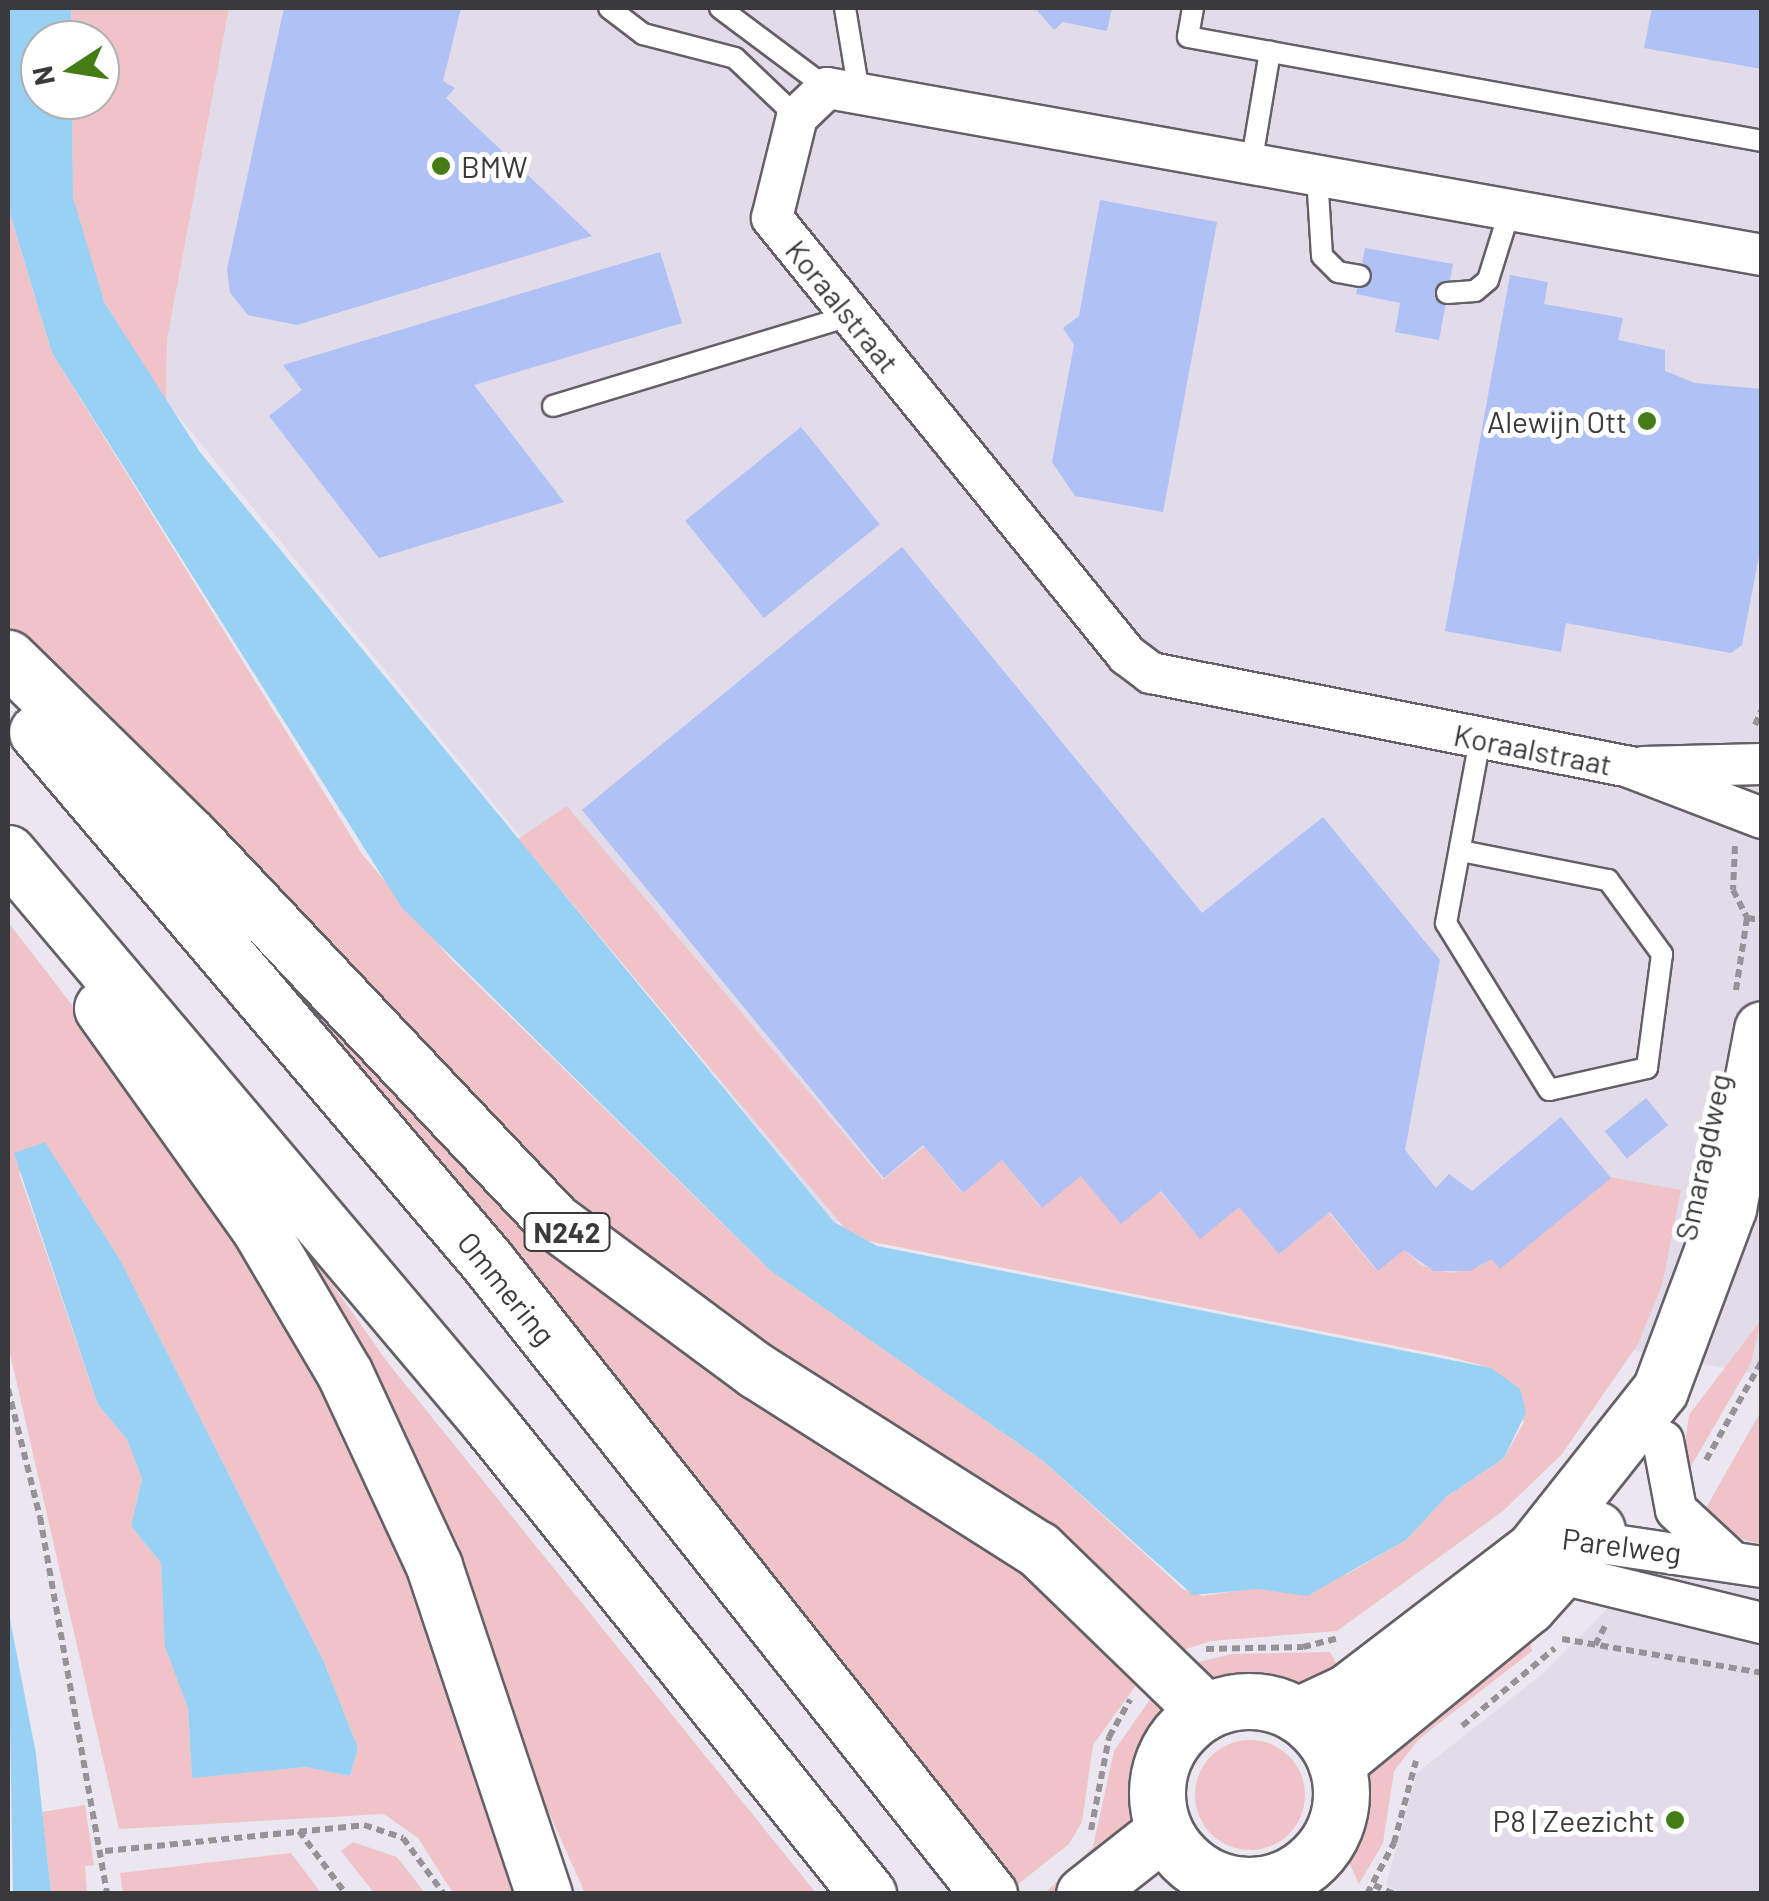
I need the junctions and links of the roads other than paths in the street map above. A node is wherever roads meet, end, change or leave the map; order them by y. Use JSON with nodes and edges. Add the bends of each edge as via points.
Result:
{"nodes":[{"id":1,"x":609,"y":8,"type":"edge"},
{"id":2,"x":720,"y":8,"type":"edge"},
{"id":3,"x":845,"y":8,"type":"edge"},
{"id":4,"x":1193,"y":8,"type":"edge"},
{"id":5,"x":1270,"y":52,"type":"junction"},
{"id":6,"x":843,"y":90,"type":"junction"},
{"id":7,"x":797,"y":117,"type":"junction"},
{"id":8,"x":1762,"y":140,"type":"edge"},
{"id":9,"x":1252,"y":164,"type":"junction"},
{"id":10,"x":1317,"y":176,"type":"junction"},
{"id":11,"x":1510,"y":210,"type":"junction"},
{"id":12,"x":1762,"y":255,"type":"edge"},
{"id":13,"x":1360,"y":276,"type":"dead end"},
{"id":14,"x":1447,"y":293,"type":"dead end"},
{"id":15,"x":850,"y":316,"type":"junction"},
{"id":16,"x":553,"y":406,"type":"dead end"},
{"id":17,"x":8,"y":658,"type":"edge"},
{"id":18,"x":8,"y":697,"type":"edge"},
{"id":19,"x":1480,"y":739,"type":"junction"},
{"id":20,"x":1756,"y":763,"type":"edge"},
{"id":21,"x":1630,"y":768,"type":"junction"},
{"id":22,"x":1752,"y":815,"type":"edge"},
{"id":23,"x":1461,"y":851,"type":"junction"},
{"id":24,"x":8,"y":853,"type":"edge"},
{"id":25,"x":8,"y":869,"type":"edge"},
{"id":26,"x":1747,"y":1020,"type":"edge"},
{"id":27,"x":1762,"y":1230,"type":"edge"},
{"id":28,"x":1663,"y":1441,"type":"junction"},
{"id":29,"x":1746,"y":1564,"type":"edge"},
{"id":30,"x":1558,"y":1578,"type":"junction"},
{"id":31,"x":1762,"y":1623,"type":"edge"},
{"id":32,"x":1206,"y":1712,"type":"junction"},
{"id":33,"x":1298,"y":1715,"type":"junction"},
{"id":34,"x":1336,"y":1763,"type":"junction"},
{"id":35,"x":520,"y":1816,"type":"junction"},
{"id":36,"x":1170,"y":1863,"type":"edge"},
{"id":37,"x":1344,"y":1879,"type":"edge"},
{"id":38,"x":985,"y":1888,"type":"edge"},
{"id":39,"x":544,"y":1894,"type":"edge"},
{"id":40,"x":568,"y":1894,"type":"edge"},
{"id":41,"x":868,"y":1894,"type":"edge"},
{"id":42,"x":1084,"y":1894,"type":"edge"}],
"edges":[{"from":1,"to":7,"type":"lane","via":[[643,34],[735,58]]},
{"from":2,"to":6,"type":"lane"},
{"from":3,"to":6,"type":"lane"},
{"from":4,"to":5,"type":"lane","via":[[1188,36]]},
{"from":5,"to":8,"type":"lane"},
{"from":5,"to":9,"type":"lane"},
{"from":6,"to":7,"type":"street"},
{"from":6,"to":9,"type":"street"},
{"from":7,"to":15,"type":"street","name":"Koraalstraat","via":[[772,218]]},
{"from":9,"to":10,"type":"street"},
{"from":10,"to":11,"type":"street"},
{"from":10,"to":13,"type":"lane","via":[[1322,256],[1338,272]]},
{"from":11,"to":12,"type":"street"},
{"from":11,"to":14,"type":"lane","via":[[1488,280],[1475,291]]},
{"from":15,"to":16,"type":"lane"},
{"from":15,"to":19,"type":"street","name":"Koraalstraat","via":[[1127,655],[1151,673]]},
{"from":17,"to":32,"type":"main road","number":"N242","via":[[191,838],[554,1221],[666,1310],[1038,1549]]},
{"from":18,"to":38,"type":"main road","name":"Ommering","number":"N242","via":[[487,1261]]},
{"from":19,"to":21,"type":"street","name":"Koraalstraat"},
{"from":19,"to":23,"type":"lane"},
{"from":20,"to":21,"type":"street","name":"Koraalstraat"},
{"from":21,"to":22,"type":"street","name":"Koraalstraat"},
{"from":23,"to":23,"type":"lane","via":[[1446,922],[1549,1090],[1647,1068],[1662,954],[1608,880]]},
{"from":24,"to":41,"type":"main road","via":[[488,1421]]},
{"from":25,"to":35,"type":"main road","via":[[259,1228],[345,1374],[434,1566]]},
{"from":26,"to":30,"type":"main road","name":"Smaragdweg","via":[[1728,1208],[1702,1294],[1660,1390]]},
{"from":27,"to":28,"type":"main road","name":"Smaragdweg","via":[[1730,1314]]},
{"from":28,"to":29,"type":"street","via":[[1676,1510]]},
{"from":28,"to":30,"type":"main road","name":"Smaragdweg"},
{"from":29,"to":30,"type":"street","name":"Parelweg"},
{"from":30,"to":31,"type":"street","name":"Parelweg"},
{"from":30,"to":33,"type":"main road","name":"Smaragdweg","via":[[1402,1652]]},
{"from":30,"to":34,"type":"main road","name":"Smaragdweg"},
{"from":32,"to":33,"type":"main road","via":[[1254,1701]]},
{"from":32,"to":36,"type":"main road","via":[[1175,1739],[1158,1776]]},
{"from":33,"to":34,"type":"main road"},
{"from":34,"to":37,"type":"main road"},
{"from":35,"to":39,"type":"main road"},
{"from":35,"to":40,"type":"main road"},
{"from":36,"to":37,"type":"main road","via":[[1241,1886]]},
{"from":36,"to":42,"type":"main road"}]}
